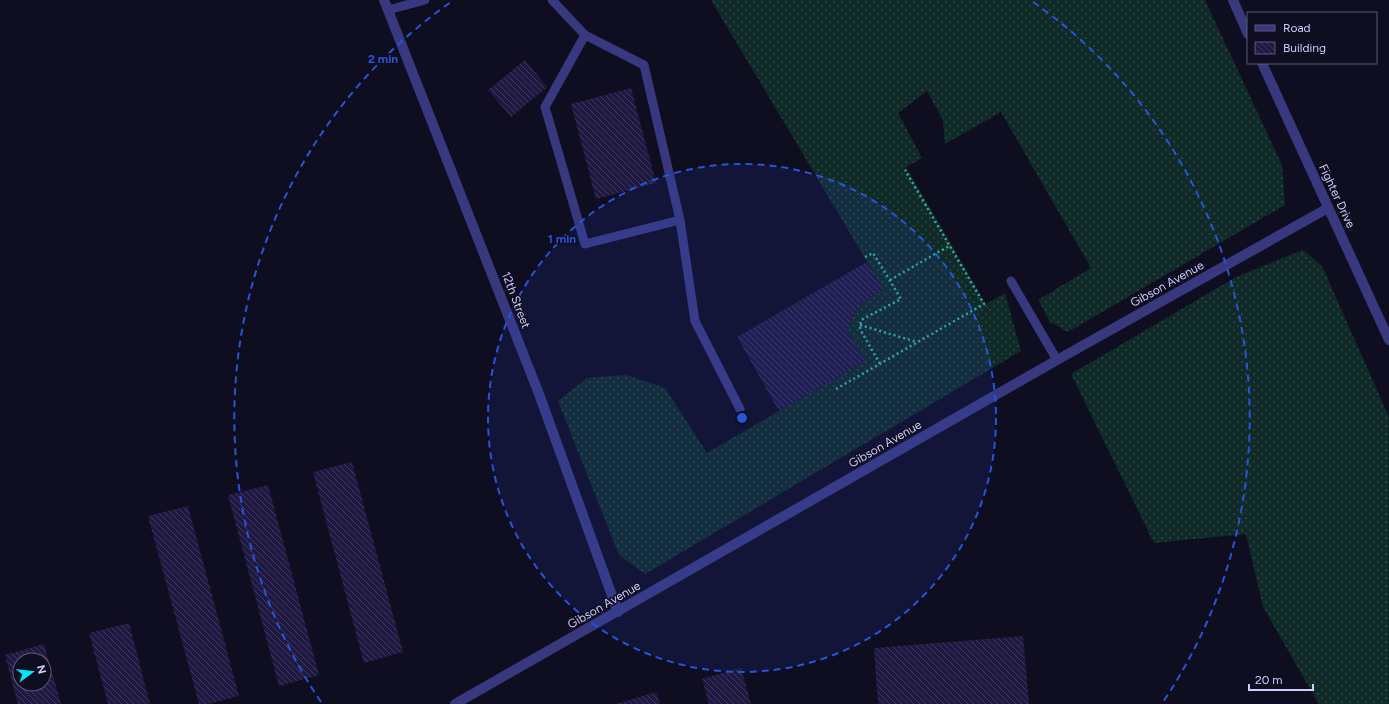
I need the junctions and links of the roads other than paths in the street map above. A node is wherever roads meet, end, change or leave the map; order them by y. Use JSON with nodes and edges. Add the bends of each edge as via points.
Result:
{"nodes":[{"id":1,"x":384,"y":0,"type":"edge"},
{"id":2,"x":425,"y":0,"type":"edge"},
{"id":3,"x":552,"y":0,"type":"edge"},
{"id":4,"x":1232,"y":0,"type":"edge"},
{"id":5,"x":388,"y":10,"type":"junction"},
{"id":6,"x":1247,"y":32,"type":"edge"},
{"id":7,"x":585,"y":34,"type":"junction"},
{"id":8,"x":1262,"y":64,"type":"edge"},
{"id":9,"x":1328,"y":208,"type":"junction"},
{"id":10,"x":680,"y":220,"type":"junction"},
{"id":11,"x":1011,"y":281,"type":"dead end"},
{"id":12,"x":1389,"y":340,"type":"edge"},
{"id":13,"x":1057,"y":360,"type":"junction"},
{"id":14,"x":740,"y":409,"type":"dead end"},
{"id":15,"x":618,"y":612,"type":"junction"},
{"id":16,"x":455,"y":704,"type":"edge"}],
"edges":[{"from":1,"to":5,"type":"street","name":"12th Street"},
{"from":2,"to":5,"type":"lane"},
{"from":3,"to":7,"type":"lane"},
{"from":4,"to":6,"type":"street"},
{"from":5,"to":15,"type":"street","name":"12th Street","via":[[539,394]]},
{"from":7,"to":10,"type":"lane","via":[[644,65]]},
{"from":7,"to":10,"type":"lane","via":[[545,107],[585,244]]},
{"from":8,"to":9,"type":"street","name":"Fighter Drive"},
{"from":9,"to":12,"type":"street","name":"Fighter Drive"},
{"from":9,"to":13,"type":"street","name":"Gibson Avenue"},
{"from":10,"to":14,"type":"lane","via":[[695,321]]},
{"from":11,"to":13,"type":"lane"},
{"from":13,"to":15,"type":"street","name":"Gibson Avenue"},
{"from":15,"to":16,"type":"street","name":"Gibson Avenue"}]}
